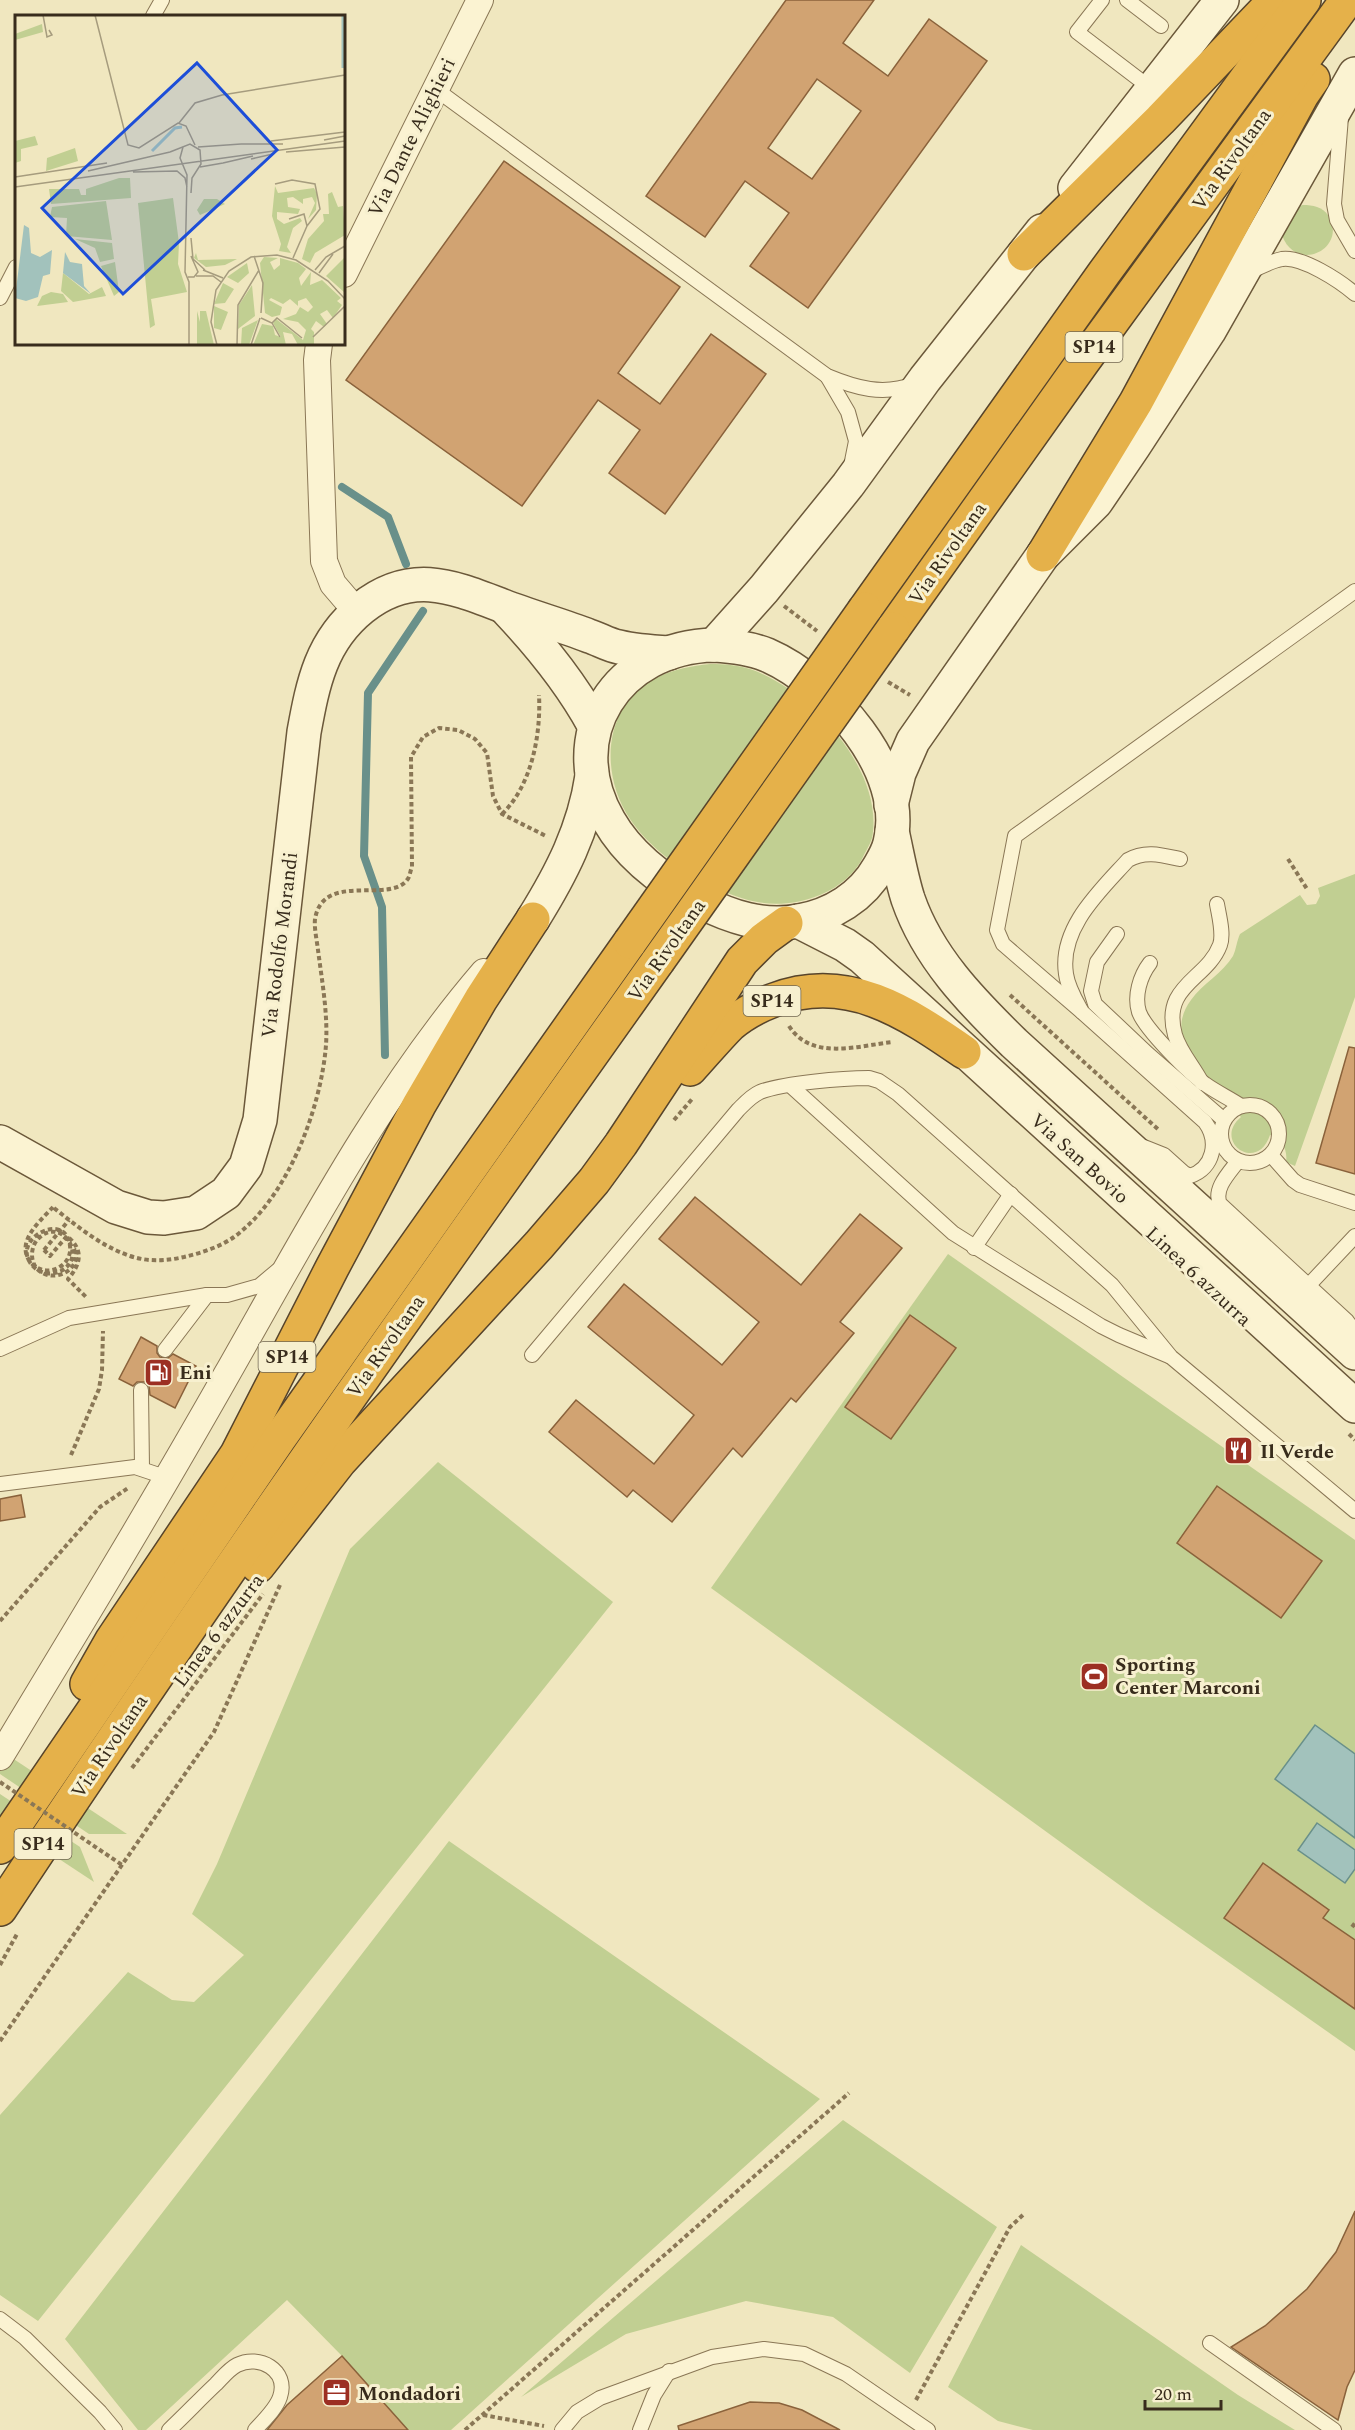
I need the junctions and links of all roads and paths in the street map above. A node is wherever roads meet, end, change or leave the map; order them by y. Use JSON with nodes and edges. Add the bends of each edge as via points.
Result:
{"nodes":[{"id":1,"x":162,"y":0,"type":"edge"},
{"id":2,"x":480,"y":0,"type":"edge"},
{"id":3,"x":1102,"y":0,"type":"edge"},
{"id":4,"x":1127,"y":0,"type":"edge"},
{"id":5,"x":1222,"y":0,"type":"edge"},
{"id":6,"x":1275,"y":0,"type":"edge"},
{"id":7,"x":1304,"y":0,"type":"edge"},
{"id":8,"x":1347,"y":0,"type":"edge"},
{"id":9,"x":154,"y":15,"type":"edge"},
{"id":10,"x":1355,"y":21,"type":"edge"},
{"id":11,"x":1161,"y":26,"type":"dead end"},
{"id":12,"x":1349,"y":82,"type":"edge"},
{"id":13,"x":434,"y":88,"type":"junction"},
{"id":14,"x":1153,"y":90,"type":"junction"},
{"id":15,"x":1355,"y":251,"type":"edge"},
{"id":16,"x":1024,"y":254,"type":"junction"},
{"id":17,"x":15,"y":269,"type":"edge"},
{"id":18,"x":345,"y":272,"type":"edge"},
{"id":19,"x":1234,"y":284,"type":"junction"},
{"id":20,"x":1355,"y":294,"type":"edge"},
{"id":21,"x":0,"y":298,"type":"edge"},
{"id":22,"x":319,"y":345,"type":"edge"},
{"id":23,"x":827,"y":376,"type":"junction"},
{"id":24,"x":925,"y":379,"type":"junction"},
{"id":25,"x":848,"y":485,"type":"junction"},
{"id":26,"x":1043,"y":555,"type":"junction"},
{"id":27,"x":1355,"y":591,"type":"edge"},
{"id":28,"x":784,"y":606,"type":"dead end"},
{"id":29,"x":505,"y":607,"type":"junction"},
{"id":30,"x":357,"y":612,"type":"junction"},
{"id":31,"x":821,"y":634,"type":"dead end"},
{"id":32,"x":714,"y":645,"type":"junction"},
{"id":33,"x":669,"y":653,"type":"junction"},
{"id":34,"x":882,"y":678,"type":"dead end"},
{"id":35,"x":539,"y":689,"type":"dead end"},
{"id":36,"x":915,"y":698,"type":"dead end"},
{"id":37,"x":594,"y":725,"type":"junction"},
{"id":38,"x":593,"y":774,"type":"junction"},
{"id":39,"x":502,"y":814,"type":"junction"},
{"id":40,"x":891,"y":819,"type":"junction"},
{"id":41,"x":548,"y":837,"type":"dead end"},
{"id":42,"x":1180,"y":859,"type":"dead end"},
{"id":43,"x":1288,"y":859,"type":"dead end"},
{"id":44,"x":1307,"y":889,"type":"dead end"},
{"id":45,"x":1217,"y":904,"type":"dead end"},
{"id":46,"x":533,"y":919,"type":"junction"},
{"id":47,"x":792,"y":922,"type":"junction"},
{"id":48,"x":1117,"y":934,"type":"dead end"},
{"id":49,"x":1150,"y":963,"type":"dead end"},
{"id":50,"x":1083,"y":1012,"type":"junction"},
{"id":51,"x":785,"y":1020,"type":"dead end"},
{"id":52,"x":899,"y":1042,"type":"dead end"},
{"id":53,"x":964,"y":1053,"type":"junction"},
{"id":54,"x":1203,"y":1083,"type":"junction"},
{"id":55,"x":791,"y":1086,"type":"junction"},
{"id":56,"x":1241,"y":1106,"type":"junction"},
{"id":57,"x":1224,"y":1120,"type":"junction"},
{"id":58,"x":1114,"y":1134,"type":"junction"},
{"id":59,"x":0,"y":1142,"type":"edge"},
{"id":60,"x":621,"y":1144,"type":"junction"},
{"id":61,"x":1270,"y":1155,"type":"junction"},
{"id":62,"x":1238,"y":1161,"type":"junction"},
{"id":63,"x":1011,"y":1194,"type":"junction"},
{"id":64,"x":1355,"y":1203,"type":"edge"},
{"id":65,"x":53,"y":1207,"type":"dead end"},
{"id":66,"x":1355,"y":1236,"type":"edge"},
{"id":67,"x":974,"y":1248,"type":"junction"},
{"id":68,"x":79,"y":1250,"type":"junction"},
{"id":69,"x":295,"y":1254,"type":"junction"},
{"id":70,"x":1308,"y":1286,"type":"junction"},
{"id":71,"x":207,"y":1296,"type":"junction"},
{"id":72,"x":101,"y":1312,"type":"junction"},
{"id":73,"x":1352,"y":1322,"type":"edge"},
{"id":74,"x":0,"y":1348,"type":"edge"},
{"id":75,"x":165,"y":1350,"type":"dead end"},
{"id":76,"x":1355,"y":1353,"type":"edge"},
{"id":77,"x":532,"y":1355,"type":"dead end"},
{"id":78,"x":1171,"y":1357,"type":"junction"},
{"id":79,"x":141,"y":1390,"type":"dead end"},
{"id":80,"x":1351,"y":1419,"type":"edge"},
{"id":81,"x":1355,"y":1440,"type":"edge"},
{"id":82,"x":142,"y":1468,"type":"junction"},
{"id":83,"x":63,"y":1476,"type":"junction"},
{"id":84,"x":168,"y":1478,"type":"junction"},
{"id":85,"x":0,"y":1484,"type":"edge"},
{"id":86,"x":121,"y":1484,"type":"dead end"},
{"id":87,"x":1355,"y":1511,"type":"edge"},
{"id":88,"x":282,"y":1581,"type":"dead end"},
{"id":89,"x":269,"y":1586,"type":"dead end"},
{"id":90,"x":0,"y":1621,"type":"edge"},
{"id":91,"x":0,"y":1757,"type":"edge"},
{"id":92,"x":129,"y":1772,"type":"dead end"},
{"id":93,"x":86,"y":1779,"type":"junction"},
{"id":94,"x":0,"y":1782,"type":"edge"},
{"id":95,"x":37,"y":1791,"type":"junction"},
{"id":96,"x":87,"y":1828,"type":"dead end"},
{"id":97,"x":80,"y":1838,"type":"dead end"},
{"id":98,"x":0,"y":1847,"type":"edge"},
{"id":99,"x":122,"y":1865,"type":"junction"},
{"id":100,"x":11,"y":1917,"type":"edge"},
{"id":101,"x":0,"y":1965,"type":"edge"},
{"id":102,"x":0,"y":2041,"type":"edge"},
{"id":103,"x":849,"y":2093,"type":"dead end"},
{"id":104,"x":1024,"y":2214,"type":"dead end"},
{"id":105,"x":0,"y":2319,"type":"edge"},
{"id":106,"x":1210,"y":2343,"type":"dead end"},
{"id":107,"x":669,"y":2371,"type":"junction"},
{"id":108,"x":483,"y":2415,"type":"junction"},
{"id":109,"x":908,"y":2416,"type":"junction"},
{"id":110,"x":115,"y":2430,"type":"edge"},
{"id":111,"x":169,"y":2430,"type":"edge"},
{"id":112,"x":255,"y":2430,"type":"edge"},
{"id":113,"x":465,"y":2430,"type":"edge"},
{"id":114,"x":562,"y":2430,"type":"edge"},
{"id":115,"x":640,"y":2430,"type":"edge"},
{"id":116,"x":928,"y":2430,"type":"edge"},
{"id":117,"x":1334,"y":2430,"type":"edge"}],
"edges":[{"from":1,"to":9,"type":"lane"},
{"from":2,"to":13,"type":"street","name":"Via Dante Alighieri"},
{"from":3,"to":14,"type":"lane","via":[[1077,33]]},
{"from":4,"to":11,"type":"lane"},
{"from":5,"to":14,"type":"main road"},
{"from":6,"to":16,"type":"highway"},
{"from":7,"to":95,"type":"highway","name":"Via Rivoltana","number":"SP14","bridge":true,"via":[[865,609],[279,1438]]},
{"from":8,"to":93,"type":"highway","name":"Via Rivoltana","number":"SP14","bridge":true,"via":[[893,628],[304,1460]]},
{"from":10,"to":26,"type":"highway","via":[[1302,95],[1136,402]]},
{"from":12,"to":15,"type":"lane","via":[[1334,204],[1337,220]]},
{"from":12,"to":19,"type":"main road"},
{"from":13,"to":18,"type":"street","name":"Via Dante Alighieri"},
{"from":13,"to":23,"type":"lane"},
{"from":14,"to":16,"type":"main road"},
{"from":16,"to":24,"type":"main road"},
{"from":17,"to":21,"type":"lane"},
{"from":19,"to":20,"type":"lane","via":[[1283,258],[1312,267]]},
{"from":19,"to":26,"type":"main road","via":[[1209,331],[1096,502]]},
{"from":22,"to":30,"type":"street","via":[[316,360],[324,561],[333,584]]},
{"from":23,"to":24,"type":"lane","via":[[856,388],[899,389]]},
{"from":23,"to":25,"type":"lane","via":[[848,412],[856,441]]},
{"from":24,"to":25,"type":"main road"},
{"from":25,"to":32,"type":"main road"},
{"from":26,"to":40,"type":"main road","via":[[913,741],[899,773]]},
{"from":27,"to":50,"type":"lane","via":[[1015,836],[997,930],[1003,944]]},
{"from":28,"to":31,"type":"path"},
{"from":29,"to":30,"type":"main road","name":"Via Rodolfo Morandi","via":[[441,585],[409,584],[374,598]]},
{"from":29,"to":33,"type":"main road","name":"Via Rodolfo Morandi","via":[[612,646]]},
{"from":29,"to":37,"type":"main road","name":"Via Rodolfo Morandi","via":[[543,649]]},
{"from":30,"to":59,"type":"main road","name":"Via Rodolfo Morandi","via":[[326,651],[313,684],[304,732],[260,1120],[246,1166],[226,1193],[196,1213],[148,1217],[116,1207]]},
{"from":32,"to":33,"type":"main road","name":"Via San Bovio"},
{"from":32,"to":40,"type":"main road","name":"Via San Bovio","via":[[744,648],[767,656],[826,695],[872,751],[887,784]]},
{"from":33,"to":37,"type":"main road","via":[[649,660],[625,677]]},
{"from":34,"to":36,"type":"path"},
{"from":35,"to":39,"type":"path","via":[[539,729],[532,756],[512,804]]},
{"from":37,"to":38,"type":"main road"},
{"from":38,"to":46,"type":"main road","via":[[572,851]]},
{"from":38,"to":47,"type":"main road","via":[[602,808],[614,829],[628,848],[663,880],[728,914],[750,921]]},
{"from":39,"to":41,"type":"path"},
{"from":39,"to":68,"type":"path","bridge":true,"via":[[493,796],[487,753],[475,739],[458,730],[439,728],[423,737],[411,757],[412,867],[408,880],[396,888],[339,892],[323,902],[315,919],[326,1044],[319,1087],[306,1130],[260,1214],[233,1238],[201,1253],[163,1261],[132,1257],[95,1240],[69,1220],[44,1250],[50,1256],[67,1236]]},
{"from":40,"to":47,"type":"main road","via":[[890,842],[861,891],[831,910]]},
{"from":40,"to":58,"type":"main road","name":"Via San Bovio","via":[[907,897],[921,931],[941,963],[1014,1044]]},
{"from":42,"to":50,"type":"lane","via":[[1153,853],[1135,856],[1089,903],[1074,927],[1066,952],[1066,974]]},
{"from":43,"to":44,"type":"path"},
{"from":45,"to":54,"type":"lane","via":[[1221,942],[1216,954],[1178,994],[1174,1010],[1176,1037]]},
{"from":46,"to":69,"type":"street","via":[[474,984],[405,1076]]},
{"from":46,"to":95,"type":"highway","number":"SP14","via":[[419,1105],[237,1454],[112,1640]]},
{"from":47,"to":53,"type":"main road","name":"Via San Bovio","via":[[830,936],[857,954]]},
{"from":47,"to":60,"type":"highway","number":"SP14","via":[[764,939],[742,961]]},
{"from":48,"to":57,"type":"lane","via":[[1097,963],[1090,991],[1095,1004]]},
{"from":49,"to":54,"type":"lane","via":[[1138,993],[1139,1012],[1153,1033]]},
{"from":50,"to":58,"type":"lane","via":[[1205,1122],[1212,1135],[1212,1157],[1190,1176],[1164,1155]]},
{"from":51,"to":52,"type":"path","via":[[799,1038],[819,1048]]},
{"from":53,"to":60,"type":"highway","number":"SP14","via":[[910,1018],[863,995],[828,990],[797,992],[754,1008],[730,1025]]},
{"from":53,"to":80,"type":"main road","name":"Via San Bovio"},
{"from":54,"to":56,"type":"lane"},
{"from":55,"to":63,"type":"lane","via":[[857,1078],[879,1081]]},
{"from":55,"to":67,"type":"lane","via":[[942,1224]]},
{"from":55,"to":77,"type":"lane","via":[[760,1092],[745,1103]]},
{"from":56,"to":57,"type":"lane"},
{"from":56,"to":61,"type":"lane","via":[[1260,1106],[1275,1118],[1280,1137]]},
{"from":57,"to":62,"type":"lane","via":[[1220,1136],[1226,1150]]},
{"from":58,"to":76,"type":"main road","name":"Via San Bovio"},
{"from":60,"to":93,"type":"highway","via":[[539,1245],[340,1461],[278,1538],[202,1644]]},
{"from":61,"to":62,"type":"lane","via":[[1255,1163]]},
{"from":61,"to":64,"type":"lane","via":[[1300,1185]]},
{"from":62,"to":70,"type":"lane","via":[[1221,1186],[1220,1204]]},
{"from":63,"to":67,"type":"lane"},
{"from":63,"to":78,"type":"lane","via":[[1112,1285]]},
{"from":65,"to":68,"type":"path","bridge":true,"via":[[26,1242],[29,1261],[33,1265],[38,1268],[52,1270],[68,1259],[70,1248],[69,1241],[66,1235],[57,1230],[43,1230],[29,1245],[30,1260],[32,1264],[36,1268],[41,1272],[62,1271],[71,1262],[73,1251],[69,1238],[61,1232],[47,1233],[40,1236],[32,1258],[36,1267],[39,1271],[44,1274],[51,1276],[65,1274]]},
{"from":66,"to":70,"type":"lane"},
{"from":67,"to":78,"type":"lane","via":[[1110,1331]]},
{"from":68,"to":72,"type":"path","via":[[79,1262],[68,1279]]},
{"from":69,"to":71,"type":"lane","via":[[259,1286]]},
{"from":69,"to":84,"type":"street"},
{"from":70,"to":73,"type":"lane"},
{"from":71,"to":72,"type":"lane"},
{"from":71,"to":75,"type":"lane"},
{"from":72,"to":74,"type":"lane","via":[[69,1318]]},
{"from":72,"to":83,"type":"path","via":[[103,1354],[99,1389]]},
{"from":78,"to":87,"type":"lane"},
{"from":79,"to":82,"type":"lane"},
{"from":80,"to":81,"type":"path"},
{"from":82,"to":83,"type":"lane"},
{"from":82,"to":84,"type":"lane"},
{"from":83,"to":85,"type":"lane"},
{"from":84,"to":91,"type":"street"},
{"from":86,"to":90,"type":"path","via":[[134,1484],[100,1507]]},
{"from":88,"to":99,"type":"path","via":[[214,1732]]},
{"from":89,"to":92,"type":"path","name":"Linea 6 azzurra"},
{"from":93,"to":100,"type":"highway","name":"Via Rivoltana","number":"SP14"},
{"from":94,"to":99,"type":"path","bridge":true},
{"from":95,"to":98,"type":"highway","name":"Via Rivoltana","number":"SP14"},
{"from":96,"to":97,"type":"path"},
{"from":99,"to":102,"type":"path"},
{"from":100,"to":101,"type":"path"},
{"from":103,"to":108,"type":"path"},
{"from":104,"to":109,"type":"path","via":[[1010,2227]]},
{"from":105,"to":110,"type":"lane","via":[[25,2338]]},
{"from":106,"to":117,"type":"lane"},
{"from":107,"to":109,"type":"lane","via":[[712,2357],[764,2349],[804,2354],[846,2374]]},
{"from":107,"to":114,"type":"lane","via":[[600,2398],[577,2412]]},
{"from":107,"to":115,"type":"lane"},
{"from":108,"to":113,"type":"path"},
{"from":108,"to":114,"type":"path"},
{"from":109,"to":116,"type":"lane"},
{"from":111,"to":112,"type":"lane","via":[[234,2366],[249,2360],[263,2361],[277,2373],[282,2386],[274,2408]]}]}
